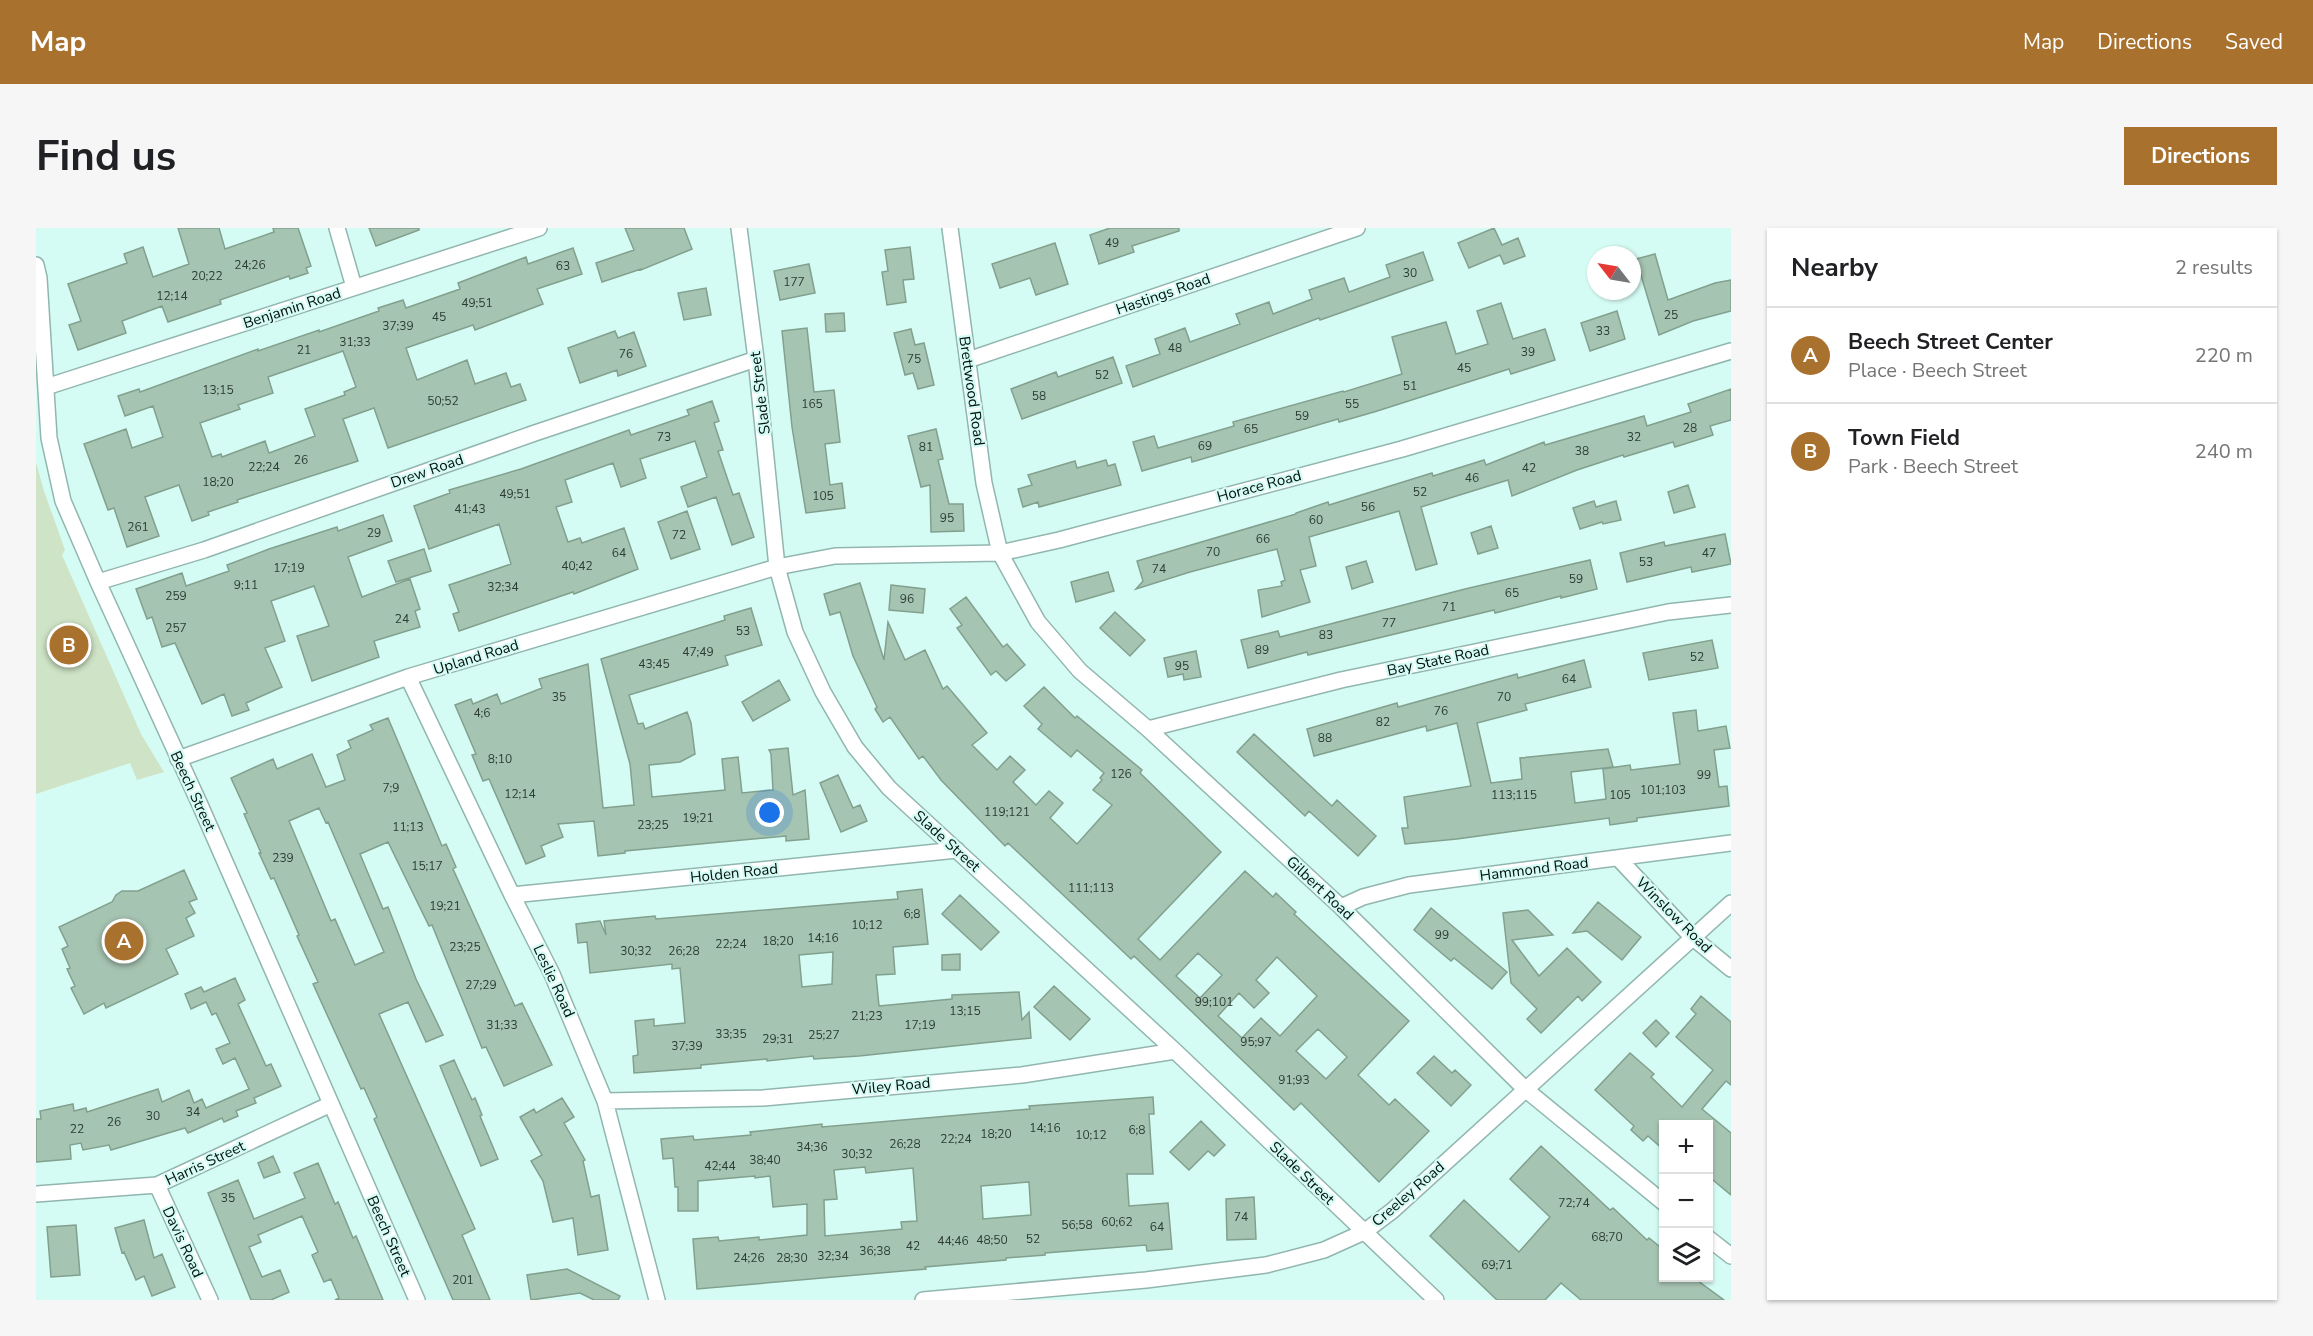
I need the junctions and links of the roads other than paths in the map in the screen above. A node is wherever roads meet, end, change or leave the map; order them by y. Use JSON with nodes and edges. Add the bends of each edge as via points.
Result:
{"nodes":[{"id":1,"x":337,"y":228,"type":"edge"},
{"id":2,"x":539,"y":228,"type":"edge"},
{"id":3,"x":739,"y":228,"type":"edge"},
{"id":4,"x":950,"y":228,"type":"edge"},
{"id":5,"x":1357,"y":228,"type":"edge"},
{"id":6,"x":36,"y":265,"type":"edge"},
{"id":7,"x":354,"y":287,"type":"junction"},
{"id":8,"x":1731,"y":351,"type":"edge"},
{"id":9,"x":756,"y":359,"type":"junction"},
{"id":10,"x":968,"y":360,"type":"junction"},
{"id":11,"x":46,"y":387,"type":"junction"},
{"id":12,"x":1000,"y":553,"type":"junction"},
{"id":13,"x":777,"y":567,"type":"junction"},
{"id":14,"x":98,"y":582,"type":"junction"},
{"id":15,"x":1731,"y":605,"type":"edge"},
{"id":16,"x":408,"y":677,"type":"junction"},
{"id":17,"x":1148,"y":729,"type":"junction"},
{"id":18,"x":178,"y":759,"type":"junction"},
{"id":19,"x":1731,"y":843,"type":"edge"},
{"id":20,"x":957,"y":850,"type":"junction"},
{"id":21,"x":1619,"y":859,"type":"junction"},
{"id":22,"x":512,"y":895,"type":"junction"},
{"id":23,"x":1731,"y":903,"type":"edge"},
{"id":24,"x":1341,"y":906,"type":"junction"},
{"id":25,"x":1692,"y":937,"type":"junction"},
{"id":26,"x":1731,"y":969,"type":"edge"},
{"id":27,"x":1175,"y":1051,"type":"junction"},
{"id":28,"x":1524,"y":1089,"type":"junction"},
{"id":29,"x":605,"y":1101,"type":"junction"},
{"id":30,"x":330,"y":1104,"type":"junction"},
{"id":31,"x":157,"y":1185,"type":"junction"},
{"id":32,"x":36,"y":1194,"type":"edge"},
{"id":33,"x":1659,"y":1199,"type":"edge"},
{"id":34,"x":1364,"y":1232,"type":"junction"},
{"id":35,"x":1713,"y":1243,"type":"edge"},
{"id":36,"x":1731,"y":1256,"type":"edge"},
{"id":37,"x":210,"y":1300,"type":"edge"},
{"id":38,"x":417,"y":1300,"type":"edge"},
{"id":39,"x":657,"y":1300,"type":"edge"},
{"id":40,"x":923,"y":1300,"type":"edge"},
{"id":41,"x":1436,"y":1300,"type":"edge"}],
"edges":[{"from":1,"to":7,"type":"street"},
{"from":2,"to":7,"type":"street","name":"Benjamin Road"},
{"from":3,"to":9,"type":"street","name":"Slade Street"},
{"from":4,"to":10,"type":"street","name":"Brettwood Road"},
{"from":5,"to":10,"type":"street","name":"Hastings Road"},
{"from":6,"to":11,"type":"street","name":"Beech Street"},
{"from":7,"to":11,"type":"street","name":"Benjamin Road"},
{"from":8,"to":12,"type":"street","name":"Horace Road","via":[[1402,449]]},
{"from":9,"to":13,"type":"street","name":"Slade Street"},
{"from":9,"to":14,"type":"street","name":"Drew Road","via":[[204,550]]},
{"from":10,"to":12,"type":"street","name":"Brettwood Road","via":[[984,483]]},
{"from":11,"to":14,"type":"street","name":"Beech Street","via":[[49,438],[63,501]]},
{"from":12,"to":13,"type":"street","name":"Horace Road","via":[[835,556]]},
{"from":12,"to":17,"type":"street","name":"Gilbert Road","via":[[1038,622],[1080,671]]},
{"from":13,"to":16,"type":"street","name":"Upland Road"},
{"from":13,"to":20,"type":"street","name":"Slade Street","via":[[795,632],[855,747],[889,788]]},
{"from":14,"to":18,"type":"street","name":"Beech Street"},
{"from":15,"to":17,"type":"street","name":"Bay State Road","via":[[1668,612],[1352,678]]},
{"from":16,"to":18,"type":"street","name":"Upland Road"},
{"from":16,"to":22,"type":"street","name":"Leslie Road"},
{"from":17,"to":24,"type":"street","name":"Gilbert Road"},
{"from":18,"to":30,"type":"street","name":"Beech Street"},
{"from":19,"to":21,"type":"street","name":"Hammond Road"},
{"from":20,"to":22,"type":"street","name":"Holden Road"},
{"from":20,"to":27,"type":"street","name":"Slade Street"},
{"from":21,"to":24,"type":"street","name":"Hammond Road","via":[[1409,885]]},
{"from":21,"to":25,"type":"street","name":"Winslow Road"},
{"from":22,"to":29,"type":"street","name":"Leslie Road","via":[[552,974]]},
{"from":23,"to":25,"type":"street","name":"Creeley Road"},
{"from":24,"to":28,"type":"street","name":"Gilbert Road"},
{"from":25,"to":26,"type":"street","name":"Winslow Road"},
{"from":25,"to":28,"type":"street","name":"Creeley Road"},
{"from":27,"to":29,"type":"street","name":"Wiley Road","via":[[1022,1075],[763,1098]]},
{"from":27,"to":34,"type":"street","name":"Slade Street"},
{"from":28,"to":33,"type":"street","name":"Gilbert Road"},
{"from":28,"to":34,"type":"street","name":"Creeley Road","via":[[1392,1211]]},
{"from":29,"to":39,"type":"street","name":"Leslie Road"},
{"from":30,"to":31,"type":"street","name":"Harris Street"},
{"from":30,"to":38,"type":"street","name":"Beech Street"},
{"from":31,"to":32,"type":"street","name":"Harris Street"},
{"from":31,"to":37,"type":"street","name":"Davis Road"},
{"from":34,"to":40,"type":"street","name":"Creeley Road","via":[[1324,1250],[1266,1265]]},
{"from":34,"to":41,"type":"street","name":"Slade Street"},
{"from":35,"to":36,"type":"street"}]}
